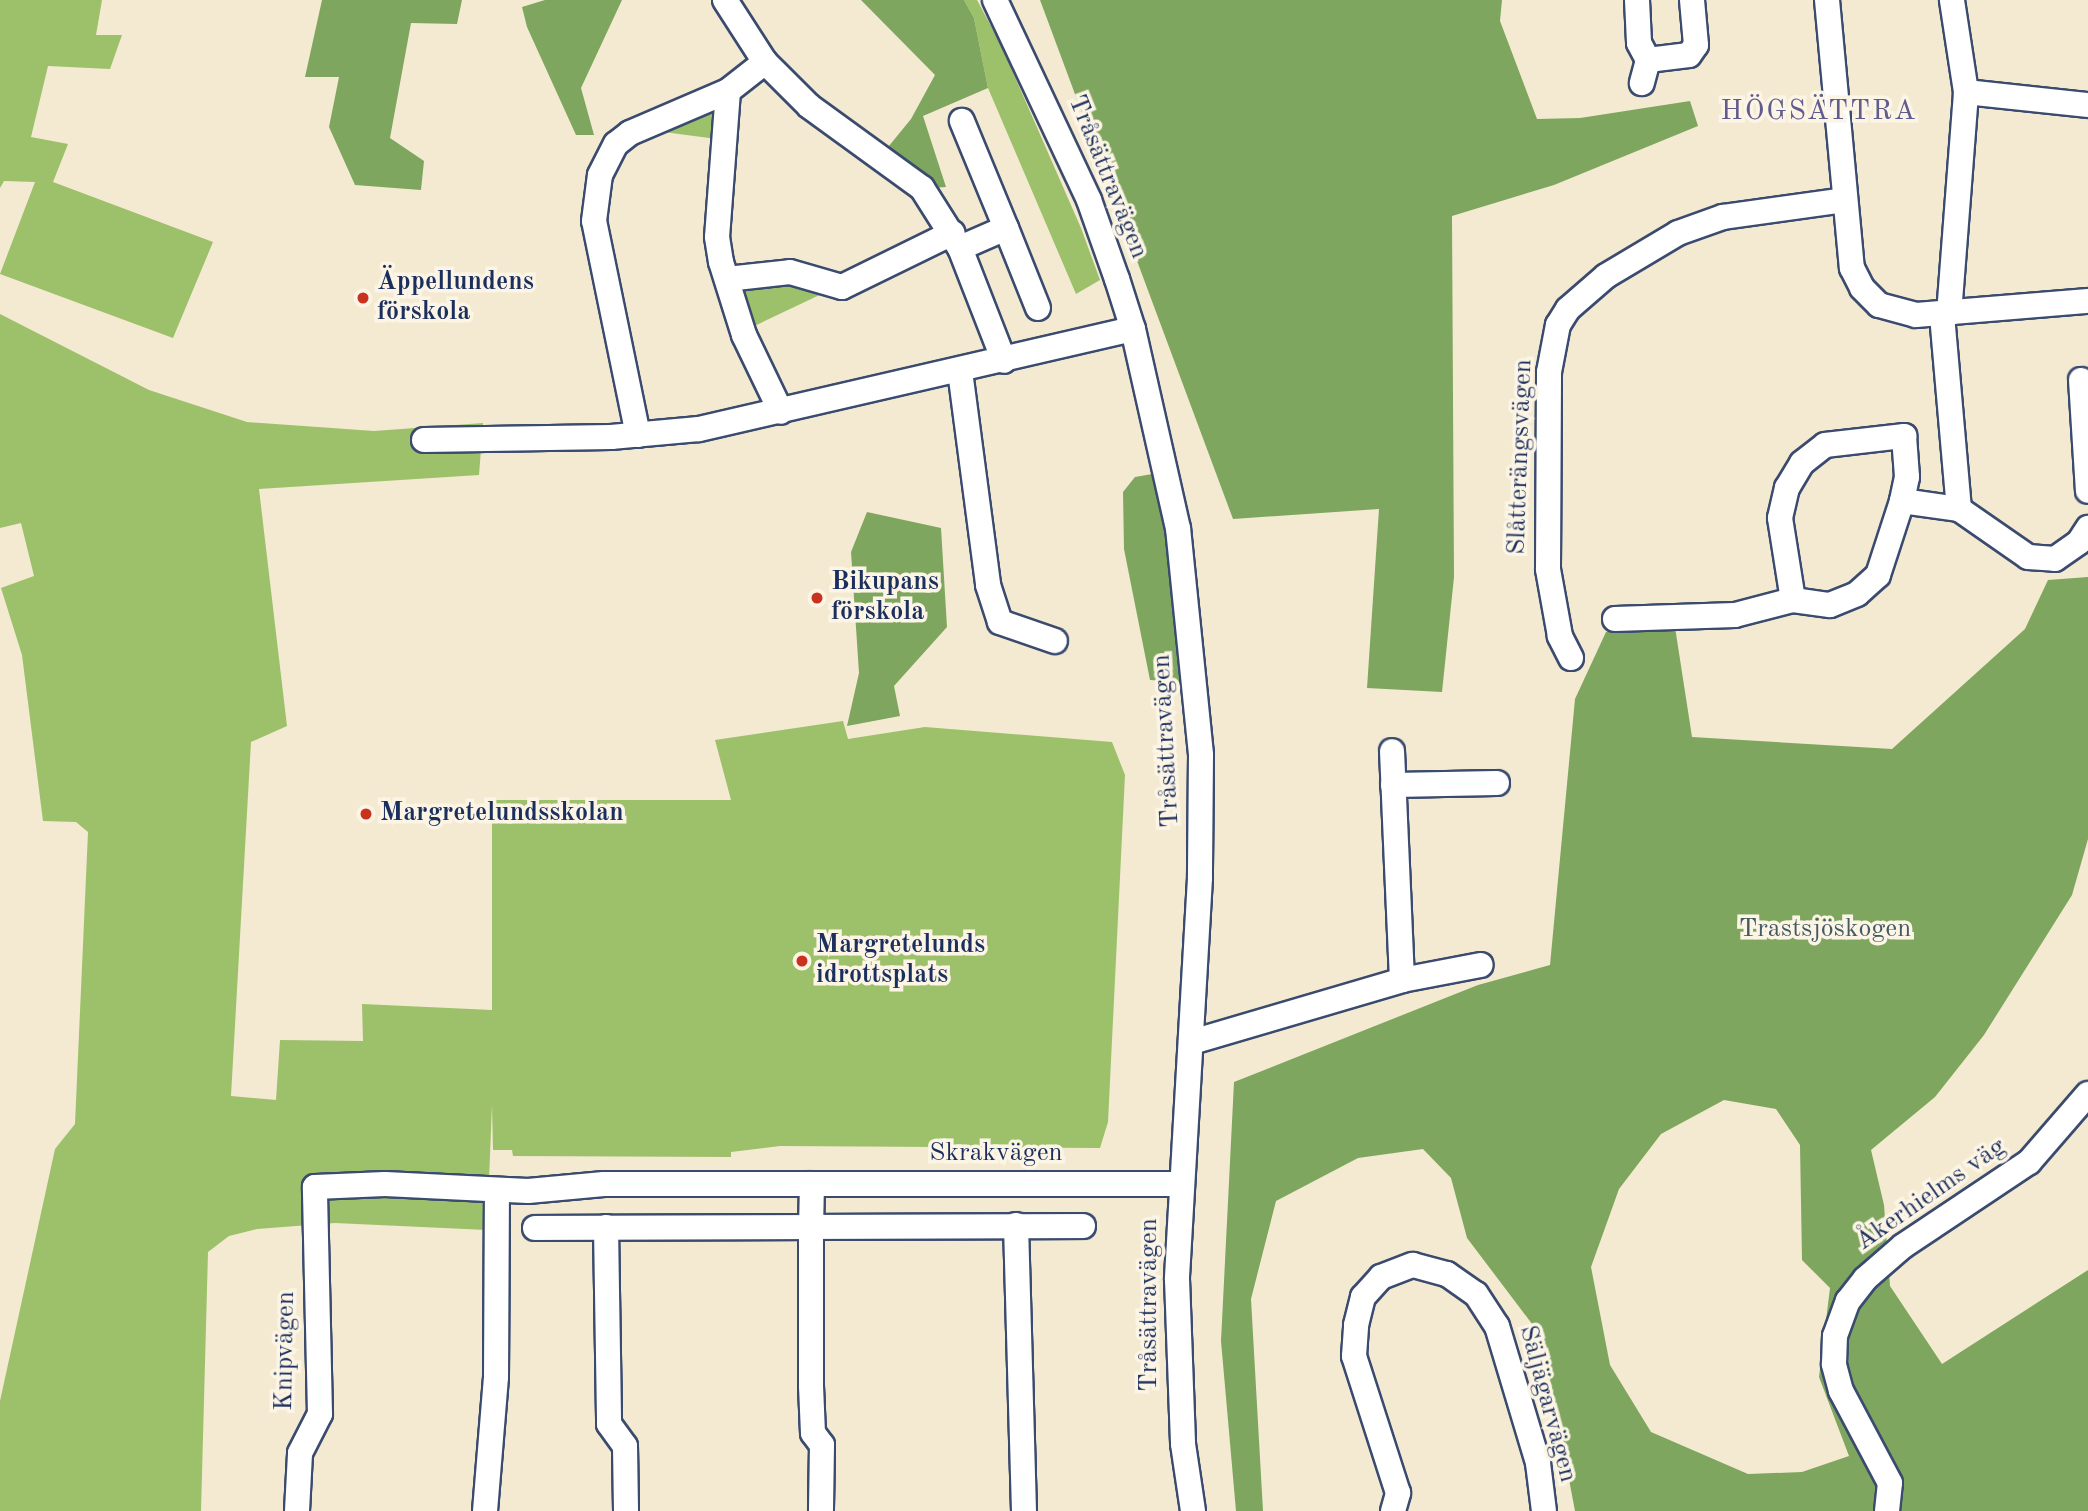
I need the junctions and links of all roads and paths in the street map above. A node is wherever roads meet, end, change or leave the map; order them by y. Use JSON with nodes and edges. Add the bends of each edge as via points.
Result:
{"nodes":[{"id":1,"x":725,"y":0,"type":"edge"},
{"id":2,"x":995,"y":0,"type":"edge"},
{"id":3,"x":1637,"y":0,"type":"edge"},
{"id":4,"x":1692,"y":0,"type":"edge"},
{"id":5,"x":1827,"y":0,"type":"edge"},
{"id":6,"x":1952,"y":0,"type":"edge"},
{"id":7,"x":765,"y":62,"type":"junction"},
{"id":8,"x":728,"y":91,"type":"junction"},
{"id":9,"x":1966,"y":92,"type":"junction"},
{"id":10,"x":2088,"y":105,"type":"edge"},
{"id":11,"x":962,"y":121,"type":"dead end"},
{"id":12,"x":1845,"y":200,"type":"junction"},
{"id":13,"x":1006,"y":228,"type":"junction"},
{"id":14,"x":956,"y":241,"type":"junction"},
{"id":15,"x":727,"y":279,"type":"junction"},
{"id":16,"x":2088,"y":301,"type":"edge"},
{"id":17,"x":1038,"y":308,"type":"dead end"},
{"id":18,"x":1945,"y":314,"type":"junction"},
{"id":19,"x":1133,"y":329,"type":"junction"},
{"id":20,"x":1004,"y":361,"type":"junction"},
{"id":21,"x":960,"y":371,"type":"junction"},
{"id":22,"x":2081,"y":380,"type":"dead end"},
{"id":23,"x":780,"y":412,"type":"junction"},
{"id":24,"x":2086,"y":419,"type":"edge"},
{"id":25,"x":638,"y":435,"type":"junction"},
{"id":26,"x":424,"y":440,"type":"dead end"},
{"id":27,"x":2085,"y":451,"type":"edge"},
{"id":28,"x":2088,"y":491,"type":"edge"},
{"id":29,"x":1902,"y":501,"type":"junction"},
{"id":30,"x":1959,"y":509,"type":"junction"},
{"id":31,"x":2088,"y":528,"type":"edge"},
{"id":32,"x":1793,"y":600,"type":"junction"},
{"id":33,"x":1615,"y":619,"type":"dead end"},
{"id":34,"x":1055,"y":641,"type":"dead end"},
{"id":35,"x":1571,"y":658,"type":"dead end"},
{"id":36,"x":1392,"y":751,"type":"dead end"},
{"id":37,"x":1497,"y":783,"type":"dead end"},
{"id":38,"x":1393,"y":785,"type":"junction"},
{"id":39,"x":1481,"y":965,"type":"dead end"},
{"id":40,"x":1402,"y":980,"type":"junction"},
{"id":41,"x":1192,"y":1042,"type":"junction"},
{"id":42,"x":2088,"y":1094,"type":"edge"},
{"id":43,"x":811,"y":1184,"type":"junction"},
{"id":44,"x":1180,"y":1184,"type":"junction"},
{"id":45,"x":315,"y":1187,"type":"joint"},
{"id":46,"x":496,"y":1190,"type":"junction"},
{"id":47,"x":1016,"y":1225,"type":"junction"},
{"id":48,"x":1083,"y":1226,"type":"dead end"},
{"id":49,"x":606,"y":1227,"type":"junction"},
{"id":50,"x":811,"y":1227,"type":"junction"},
{"id":51,"x":536,"y":1228,"type":"dead end"},
{"id":52,"x":297,"y":1511,"type":"edge"},
{"id":53,"x":485,"y":1511,"type":"edge"},
{"id":54,"x":626,"y":1511,"type":"edge"},
{"id":55,"x":821,"y":1511,"type":"edge"},
{"id":56,"x":1024,"y":1511,"type":"edge"},
{"id":57,"x":1193,"y":1511,"type":"edge"},
{"id":58,"x":1393,"y":1511,"type":"edge"},
{"id":59,"x":1544,"y":1511,"type":"edge"},
{"id":60,"x":1888,"y":1511,"type":"edge"}],
"edges":[{"from":1,"to":7,"type":"street"},
{"from":2,"to":19,"type":"street","name":"Tråsättravägen","via":[[1089,200]]},
{"from":3,"to":4,"type":"street","via":[[1645,71],[1689,55],[1696,45]]},
{"from":5,"to":12,"type":"street"},
{"from":6,"to":9,"type":"street"},
{"from":7,"to":8,"type":"street"},
{"from":7,"to":14,"type":"street","via":[[809,106],[922,188]]},
{"from":8,"to":15,"type":"street","via":[[717,237]]},
{"from":8,"to":25,"type":"street","via":[[630,133],[616,144],[600,175],[594,221]]},
{"from":9,"to":10,"type":"street"},
{"from":9,"to":18,"type":"street"},
{"from":11,"to":13,"type":"street"},
{"from":12,"to":18,"type":"street","via":[[1852,268],[1862,288],[1879,305],[1897,312]]},
{"from":12,"to":35,"type":"street","name":"Slåtterängsvägen","via":[[1723,217],[1678,233],[1606,276],[1568,309],[1558,325],[1549,372],[1548,569],[1560,636]]},
{"from":13,"to":14,"type":"street"},
{"from":13,"to":17,"type":"street"},
{"from":14,"to":15,"type":"street","via":[[842,287],[790,272],[766,271]]},
{"from":14,"to":20,"type":"street"},
{"from":15,"to":23,"type":"street","via":[[744,335]]},
{"from":16,"to":18,"type":"street"},
{"from":18,"to":30,"type":"street"},
{"from":19,"to":20,"type":"street"},
{"from":19,"to":41,"type":"street","name":"Tråsättravägen","via":[[1178,528],[1193,645],[1201,755]]},
{"from":20,"to":21,"type":"street"},
{"from":21,"to":23,"type":"street"},
{"from":21,"to":34,"type":"street","via":[[988,585],[1000,622]]},
{"from":22,"to":24,"type":"street"},
{"from":23,"to":25,"type":"street","via":[[699,429]]},
{"from":24,"to":27,"type":"street"},
{"from":25,"to":26,"type":"street"},
{"from":27,"to":28,"type":"street"},
{"from":29,"to":30,"type":"street"},
{"from":29,"to":32,"type":"street","via":[[1878,575],[1857,594],[1830,605]]},
{"from":29,"to":32,"type":"street","via":[[1907,477],[1903,436],[1825,445],[1802,463],[1787,488],[1780,518]]},
{"from":30,"to":31,"type":"street","via":[[2014,549],[2042,559],[2068,552]]},
{"from":32,"to":33,"type":"street","via":[[1735,615]]},
{"from":36,"to":38,"type":"street"},
{"from":37,"to":38,"type":"street"},
{"from":38,"to":40,"type":"street"},
{"from":39,"to":40,"type":"street"},
{"from":40,"to":41,"type":"street"},
{"from":41,"to":44,"type":"street","name":"Tråsättravägen"},
{"from":42,"to":60,"type":"street","name":"Åkerhielms väg","via":[[2029,1161],[1980,1199],[1903,1246],[1865,1279],[1848,1301],[1835,1336],[1834,1364],[1841,1391],[1889,1483]]},
{"from":43,"to":44,"type":"street","name":"Skrakvägen"},
{"from":43,"to":46,"type":"street","name":"Skrakvägen","via":[[604,1184]]},
{"from":43,"to":50,"type":"street"},
{"from":44,"to":57,"type":"street","name":"Tråsättravägen","via":[[1178,1373]]},
{"from":45,"to":46,"type":"street","name":"Skrakvägen","via":[[385,1184]]},
{"from":45,"to":52,"type":"street","name":"Knipvägen","via":[[320,1414],[300,1453]]},
{"from":46,"to":53,"type":"street","via":[[496,1377]]},
{"from":47,"to":48,"type":"street"},
{"from":47,"to":50,"type":"street"},
{"from":47,"to":56,"type":"street"},
{"from":49,"to":50,"type":"street"},
{"from":49,"to":51,"type":"street"},
{"from":49,"to":54,"type":"street","via":[[609,1424],[625,1446]]},
{"from":50,"to":55,"type":"street","via":[[811,1386],[813,1433],[822,1445]]},
{"from":58,"to":59,"type":"street","name":"Säljägarvägen","via":[[1398,1493],[1354,1356],[1356,1325],[1363,1297],[1381,1277],[1413,1265],[1447,1274],[1476,1294],[1497,1325],[1538,1463]]}]}
